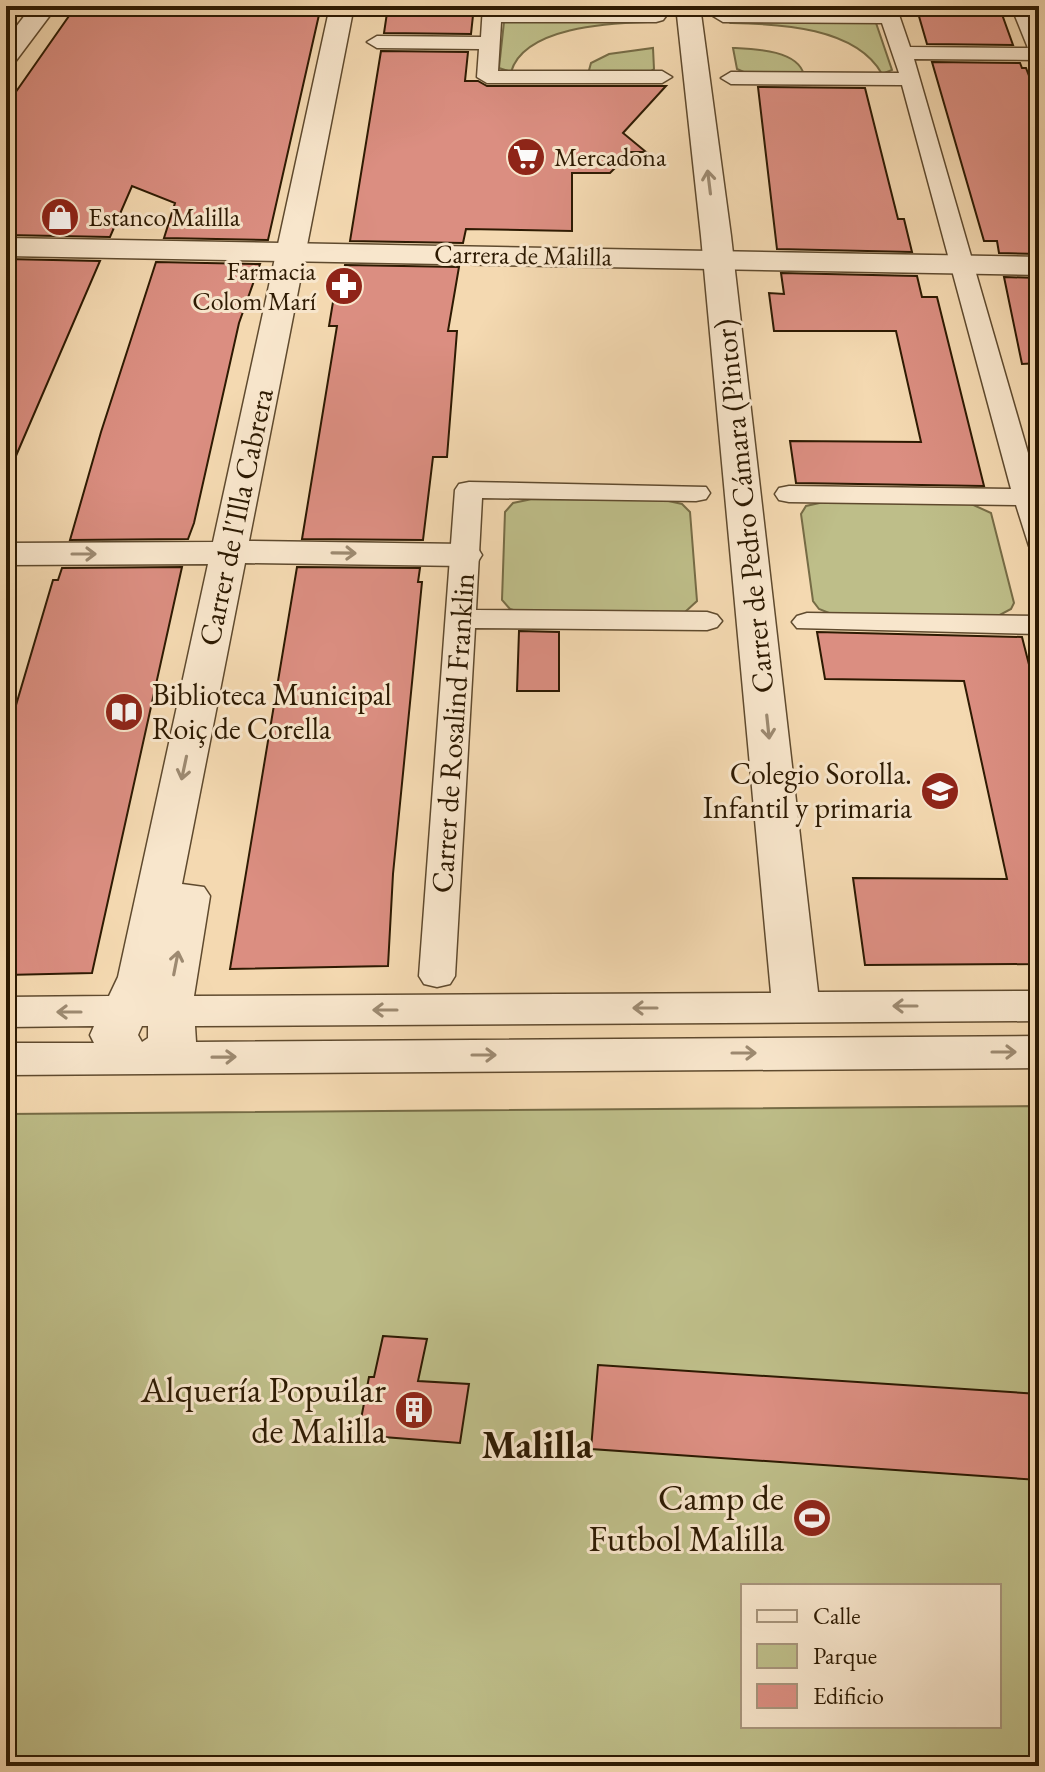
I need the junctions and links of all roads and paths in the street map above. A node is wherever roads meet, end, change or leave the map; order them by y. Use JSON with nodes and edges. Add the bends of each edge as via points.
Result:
{"nodes":[{"id":1,"x":342,"y":6,"type":"edge"},
{"id":2,"x":359,"y":6,"type":"edge"},
{"id":3,"x":688,"y":6,"type":"edge"},
{"id":4,"x":1021,"y":6,"type":"edge"},
{"id":5,"x":493,"y":11,"type":"edge"},
{"id":6,"x":888,"y":11,"type":"edge"},
{"id":7,"x":40,"y":13,"type":"edge"},
{"id":8,"x":656,"y":16,"type":"dead end"},
{"id":9,"x":723,"y":16,"type":"dead end"},
{"id":10,"x":6,"y":20,"type":"edge"},
{"id":11,"x":377,"y":42,"type":"dead end"},
{"id":12,"x":490,"y":43,"type":"junction"},
{"id":13,"x":901,"y":53,"type":"junction"},
{"id":14,"x":1039,"y":53,"type":"edge"},
{"id":15,"x":6,"y":57,"type":"edge"},
{"id":16,"x":662,"y":77,"type":"dead end"},
{"id":17,"x":731,"y":78,"type":"dead end"},
{"id":18,"x":911,"y":79,"type":"junction"},
{"id":19,"x":6,"y":247,"type":"edge"},
{"id":20,"x":302,"y":252,"type":"junction"},
{"id":21,"x":718,"y":260,"type":"junction"},
{"id":22,"x":962,"y":265,"type":"junction"},
{"id":23,"x":1039,"y":266,"type":"edge"},
{"id":24,"x":696,"y":493,"type":"dead end"},
{"id":25,"x":789,"y":494,"type":"dead end"},
{"id":26,"x":1025,"y":497,"type":"junction"},
{"id":27,"x":1039,"y":540,"type":"edge"},
{"id":28,"x":241,"y":553,"type":"junction"},
{"id":29,"x":464,"y":555,"type":"junction"},
{"id":30,"x":8,"y":560,"type":"edge"},
{"id":31,"x":460,"y":619,"type":"junction"},
{"id":32,"x":707,"y":621,"type":"dead end"},
{"id":33,"x":807,"y":622,"type":"dead end"},
{"id":34,"x":1039,"y":625,"type":"edge"},
{"id":35,"x":437,"y":976,"type":"dead end"},
{"id":36,"x":1039,"y":1006,"type":"edge"},
{"id":37,"x":796,"y":1007,"type":"junction"},
{"id":38,"x":149,"y":1011,"type":"junction"},
{"id":39,"x":6,"y":1012,"type":"edge"},
{"id":40,"x":1039,"y":1052,"type":"edge"},
{"id":41,"x":145,"y":1058,"type":"junction"},
{"id":42,"x":6,"y":1059,"type":"edge"}],
"edges":[{"from":1,"to":20,"type":"street","name":"Carrer de l'Illa Cabrera"},
{"from":2,"to":20,"type":"street","name":"Carrer de l'Illa Cabrera"},
{"from":21,"to":3,"type":"street","name":"Carrer de Pedro Cámara (Pintor)","one_way":true},
{"from":4,"to":14,"type":"street"},
{"from":5,"to":8,"type":"street"},
{"from":5,"to":12,"type":"street"},
{"from":6,"to":9,"type":"street"},
{"from":6,"to":13,"type":"street"},
{"from":7,"to":10,"type":"street"},
{"from":7,"to":15,"type":"street"},
{"from":11,"to":12,"type":"street"},
{"from":12,"to":16,"type":"street","via":[[487,77]]},
{"from":13,"to":14,"type":"street"},
{"from":13,"to":18,"type":"street"},
{"from":17,"to":18,"type":"street"},
{"from":18,"to":22,"type":"street"},
{"from":19,"to":20,"type":"street","name":"Carrera de Malilla"},
{"from":20,"to":21,"type":"street","name":"Carrera de Malilla"},
{"from":20,"to":28,"type":"street","name":"Carrer de l'Illa Cabrera"},
{"from":21,"to":22,"type":"street","name":"Carrera de Malilla"},
{"from":21,"to":37,"type":"street","name":"Carrer de Pedro Cámara (Pintor)","one_way":true},
{"from":22,"to":23,"type":"street","name":"Carrera de Malilla"},
{"from":22,"to":26,"type":"street"},
{"from":24,"to":29,"type":"street","name":"Carrer de Rosalind Franklin","via":[[469,490]]},
{"from":25,"to":26,"type":"street"},
{"from":26,"to":27,"type":"street"},
{"from":28,"to":29,"type":"street","one_way":true},
{"from":30,"to":28,"type":"street","one_way":true},
{"from":28,"to":38,"type":"street","name":"Carrer de l'Illa Cabrera","via":[[141,977]]},
{"from":29,"to":31,"type":"street","name":"Carrer de Rosalind Franklin"},
{"from":31,"to":32,"type":"street"},
{"from":31,"to":35,"type":"street","name":"Carrer de Rosalind Franklin"},
{"from":33,"to":34,"type":"street"},
{"from":36,"to":37,"type":"street","one_way":true},
{"from":37,"to":38,"type":"street","one_way":true},
{"from":38,"to":39,"type":"street","one_way":true},
{"from":38,"to":41,"type":"street","name":"Carrer de l'Illa Cabrera","via":[[172,1044]]},
{"from":38,"to":41,"type":"street","name":"Carrer de l'Illa Cabrera","via":[[114,1035],[123,1053]]},
{"from":41,"to":40,"type":"street","one_way":true},
{"from":41,"to":42,"type":"street"}]}
